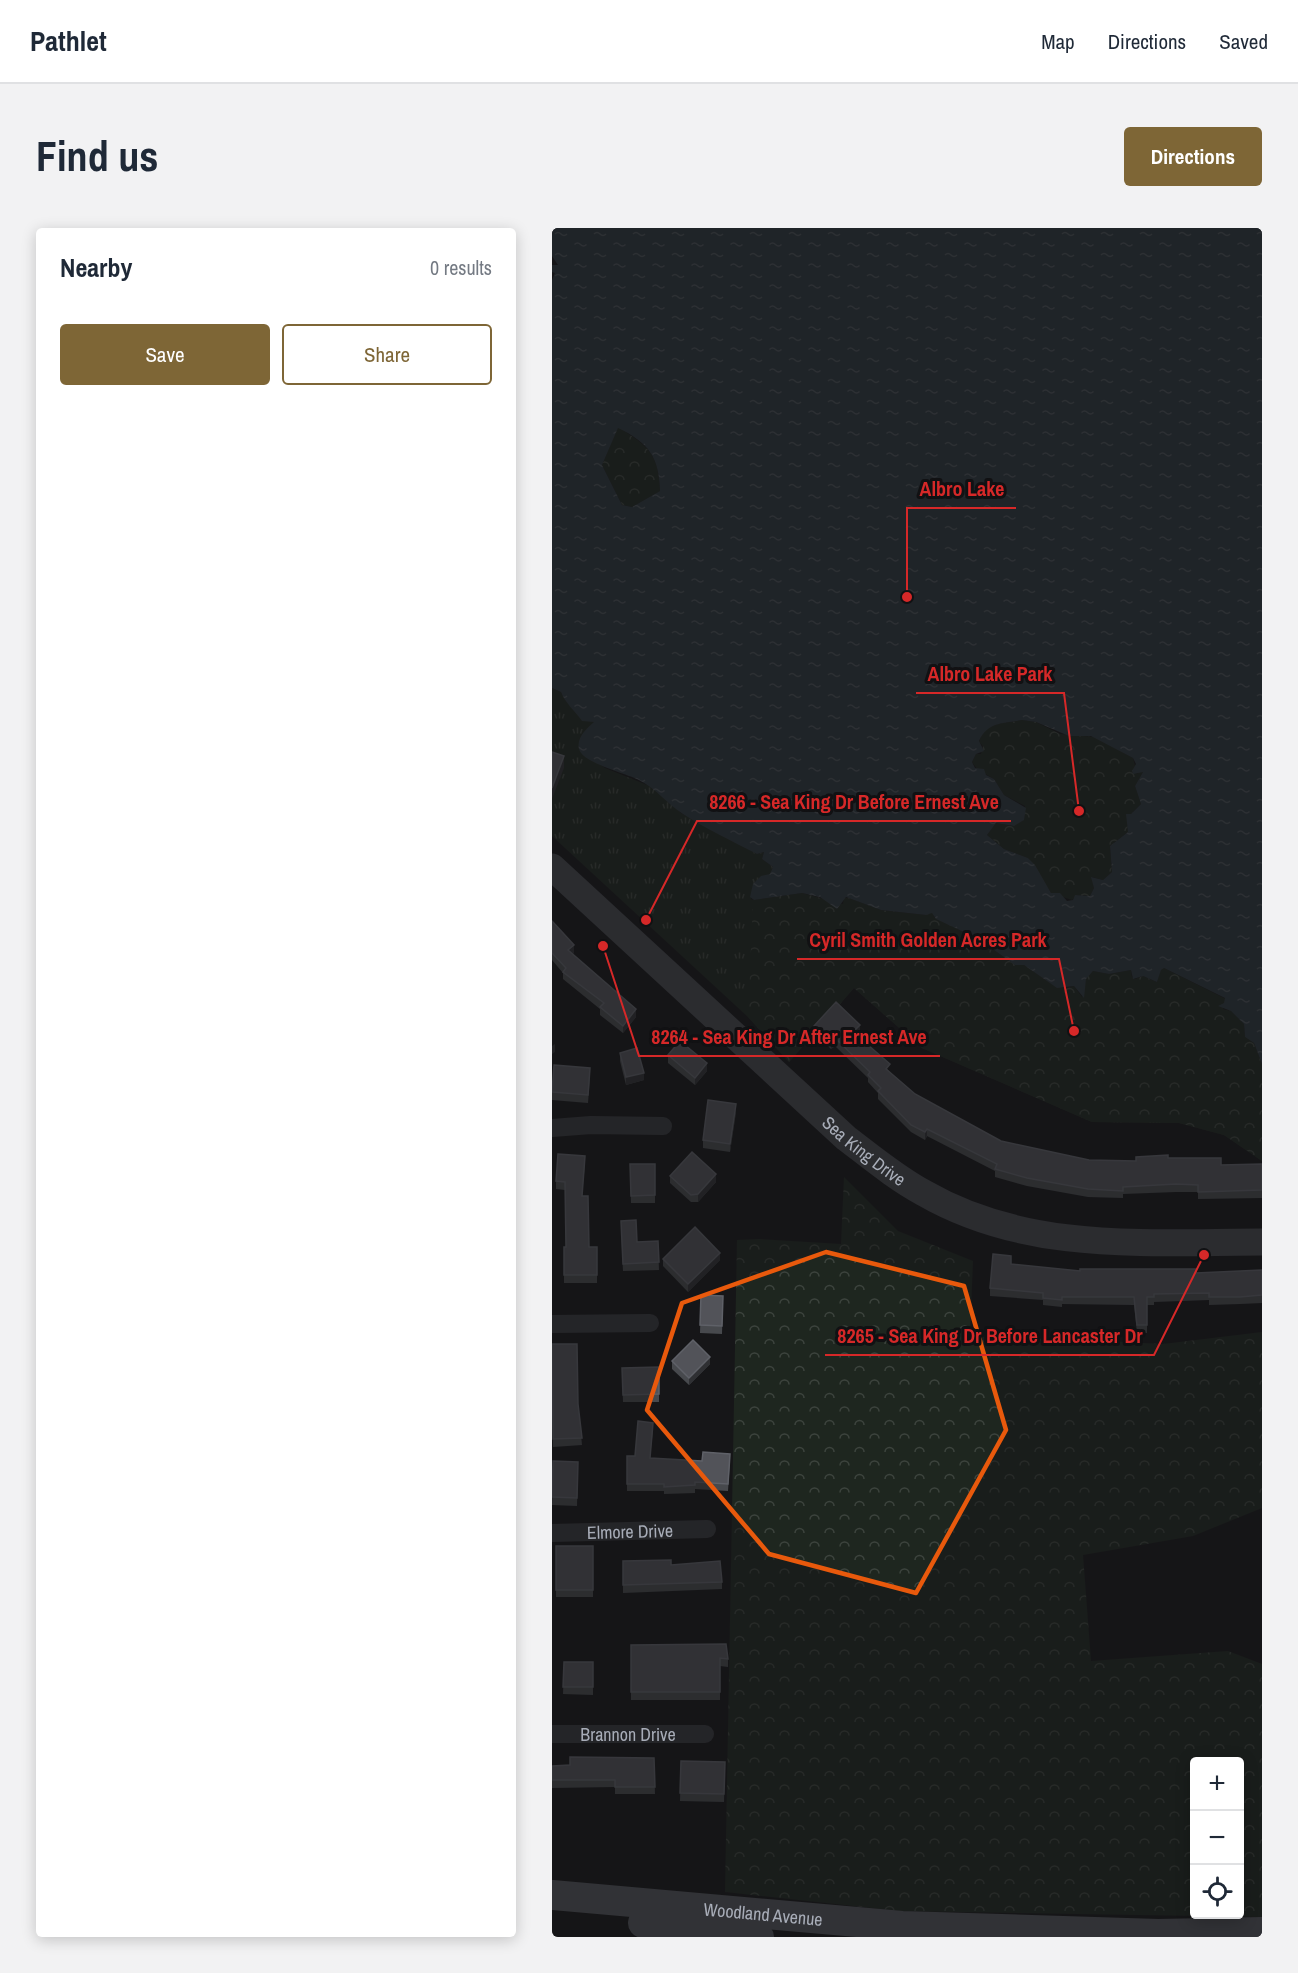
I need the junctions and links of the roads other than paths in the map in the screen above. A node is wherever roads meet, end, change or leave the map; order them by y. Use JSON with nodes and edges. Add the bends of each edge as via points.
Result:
{"nodes":[{"id":1,"x":552,"y":867,"type":"edge"},
{"id":2,"x":663,"y":1126,"type":"dead end"},
{"id":3,"x":552,"y":1128,"type":"edge"},
{"id":4,"x":1262,"y":1242,"type":"edge"},
{"id":5,"x":650,"y":1323,"type":"dead end"},
{"id":6,"x":552,"y":1324,"type":"edge"},
{"id":7,"x":707,"y":1529,"type":"dead end"},
{"id":8,"x":552,"y":1533,"type":"edge"},
{"id":9,"x":552,"y":1734,"type":"edge"},
{"id":10,"x":705,"y":1734,"type":"dead end"},
{"id":11,"x":552,"y":1895,"type":"edge"},
{"id":12,"x":552,"y":1910,"type":"edge"},
{"id":13,"x":1262,"y":1932,"type":"edge"},
{"id":14,"x":759,"y":1937,"type":"edge"}],
"edges":[{"from":1,"to":4,"type":"street","name":"Sea King Drive","via":[[846,1137],[881,1166],[925,1194],[1020,1232],[1068,1240]]},
{"from":2,"to":3,"type":"street"},
{"from":5,"to":6,"type":"street"},
{"from":7,"to":8,"type":"street","name":"Elmore Drive"},
{"from":9,"to":10,"type":"street","name":"Brannon Drive"},
{"from":11,"to":13,"type":"main road","name":"Woodland Avenue","via":[[902,1926],[1158,1934]]},
{"from":12,"to":14,"type":"main road","name":"Woodland Avenue"}]}
